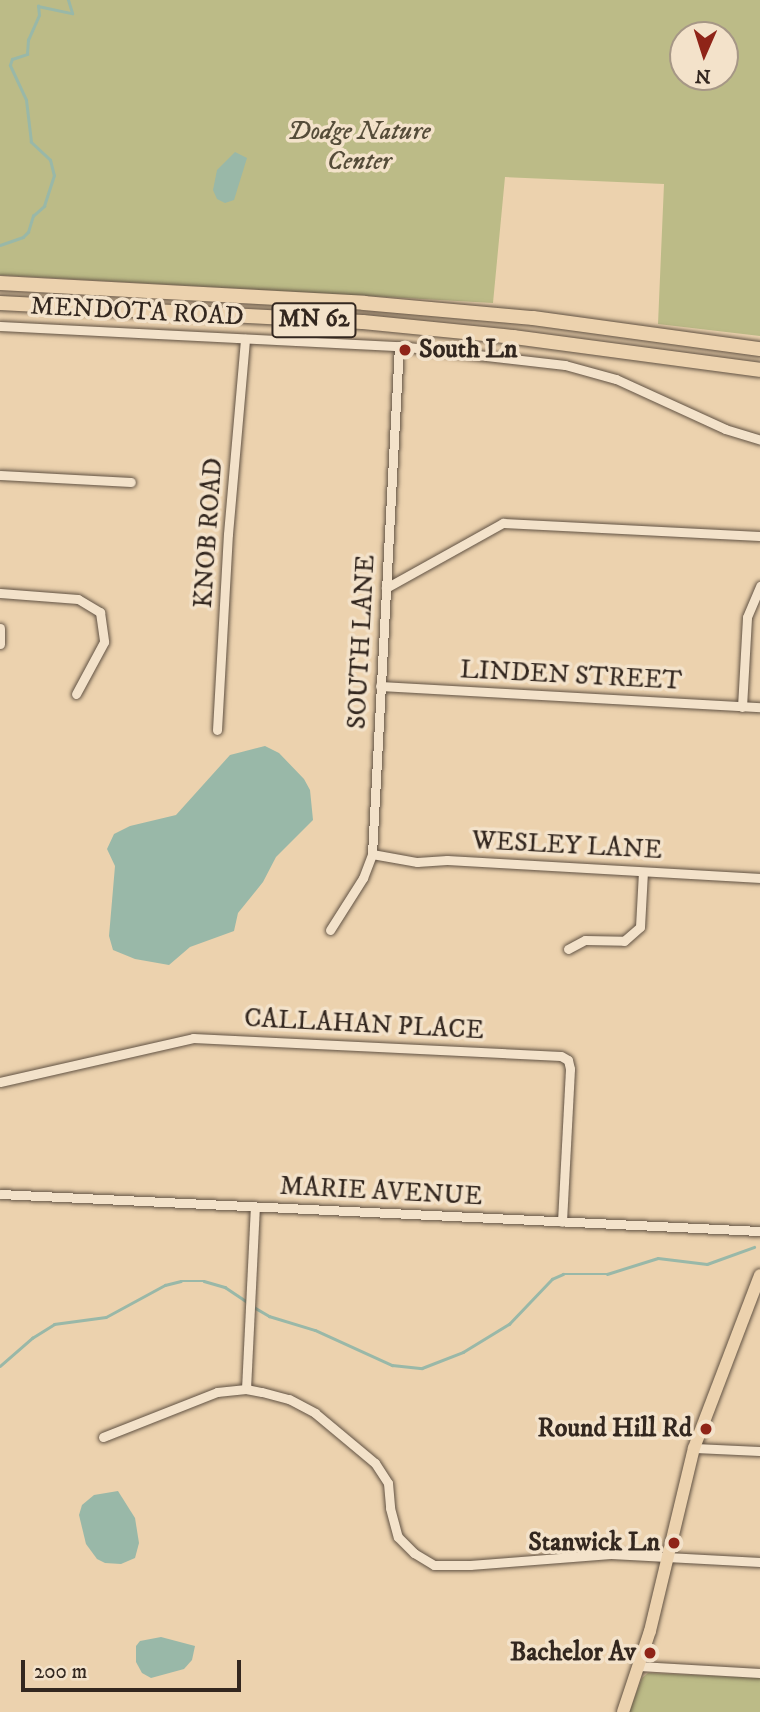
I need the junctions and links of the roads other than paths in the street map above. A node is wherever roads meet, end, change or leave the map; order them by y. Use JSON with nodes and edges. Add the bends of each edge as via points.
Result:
{"nodes":[{"id":1,"x":0,"y":283,"type":"edge"},
{"id":2,"x":0,"y":303,"type":"edge"},
{"id":3,"x":522,"y":317,"type":"junction"},
{"id":4,"x":0,"y":326,"type":"edge"},
{"id":5,"x":407,"y":327,"type":"junction"},
{"id":6,"x":246,"y":339,"type":"junction"},
{"id":7,"x":399,"y":346,"type":"junction"},
{"id":8,"x":760,"y":349,"type":"edge"},
{"id":9,"x":721,"y":366,"type":"junction"},
{"id":10,"x":760,"y":370,"type":"edge"},
{"id":11,"x":760,"y":378,"type":"edge"},
{"id":12,"x":760,"y":440,"type":"edge"},
{"id":13,"x":0,"y":475,"type":"edge"},
{"id":14,"x":131,"y":482,"type":"dead end"},
{"id":15,"x":760,"y":536,"type":"edge"},
{"id":16,"x":760,"y":586,"type":"edge"},
{"id":17,"x":386,"y":588,"type":"junction"},
{"id":18,"x":0,"y":593,"type":"edge"},
{"id":19,"x":0,"y":628,"type":"edge"},
{"id":20,"x":0,"y":644,"type":"edge"},
{"id":21,"x":380,"y":686,"type":"junction"},
{"id":22,"x":76,"y":694,"type":"dead end"},
{"id":23,"x":742,"y":707,"type":"junction"},
{"id":24,"x":760,"y":707,"type":"edge"},
{"id":25,"x":218,"y":730,"type":"dead end"},
{"id":26,"x":372,"y":854,"type":"junction"},
{"id":27,"x":643,"y":872,"type":"junction"},
{"id":28,"x":760,"y":878,"type":"edge"},
{"id":29,"x":330,"y":930,"type":"dead end"},
{"id":30,"x":568,"y":949,"type":"dead end"},
{"id":31,"x":0,"y":1082,"type":"edge"},
{"id":32,"x":0,"y":1194,"type":"edge"},
{"id":33,"x":255,"y":1207,"type":"junction"},
{"id":34,"x":562,"y":1222,"type":"junction"},
{"id":35,"x":760,"y":1231,"type":"edge"},
{"id":36,"x":760,"y":1275,"type":"edge"},
{"id":37,"x":246,"y":1389,"type":"junction"},
{"id":38,"x":103,"y":1437,"type":"dead end"},
{"id":39,"x":694,"y":1448,"type":"junction"},
{"id":40,"x":760,"y":1451,"type":"edge"},
{"id":41,"x":667,"y":1558,"type":"junction"},
{"id":42,"x":760,"y":1562,"type":"edge"},
{"id":43,"x":639,"y":1666,"type":"junction"},
{"id":44,"x":760,"y":1673,"type":"edge"},
{"id":45,"x":623,"y":1712,"type":"edge"}],
"edges":[{"from":1,"to":3,"type":"highway","number":"MN 62","via":[[364,303]]},
{"from":2,"to":5,"type":"highway","number":"MN 62"},
{"from":3,"to":5,"type":"highway","via":[[520,324],[509,329]]},
{"from":3,"to":8,"type":"highway","number":"MN 62"},
{"from":4,"to":6,"type":"street","name":"MENDOTA ROAD"},
{"from":5,"to":9,"type":"highway","number":"MN 62"},
{"from":6,"to":7,"type":"street","name":"MENDOTA ROAD"},
{"from":6,"to":25,"type":"street","name":"KNOB ROAD","via":[[228,534]]},
{"from":7,"to":12,"type":"street","name":"MENDOTA ROAD","via":[[565,365],[616,379],[725,429]]},
{"from":7,"to":17,"type":"street","name":"SOUTH LANE"},
{"from":9,"to":10,"type":"highway","number":"MN 62"},
{"from":9,"to":11,"type":"highway"},
{"from":13,"to":14,"type":"street"},
{"from":15,"to":17,"type":"street","via":[[503,523]]},
{"from":16,"to":23,"type":"street","via":[[747,617]]},
{"from":17,"to":21,"type":"street","name":"SOUTH LANE"},
{"from":18,"to":22,"type":"street","via":[[78,598],[100,612],[104,642]]},
{"from":19,"to":20,"type":"street"},
{"from":21,"to":23,"type":"street","name":"LINDEN STREET"},
{"from":21,"to":26,"type":"street","name":"SOUTH LANE"},
{"from":23,"to":24,"type":"street","name":"LINDEN STREET"},
{"from":26,"to":27,"type":"street","name":"WESLEY LANE","via":[[417,862]]},
{"from":26,"to":29,"type":"street","name":"SOUTH LANE","via":[[363,878]]},
{"from":27,"to":28,"type":"street","name":"WESLEY LANE"},
{"from":27,"to":30,"type":"street","via":[[640,927],[624,941],[585,940]]},
{"from":31,"to":34,"type":"street","name":"CALLAHAN PLACE","via":[[192,1038],[561,1056],[570,1069]]},
{"from":32,"to":33,"type":"street","name":"MARIE AVENUE"},
{"from":33,"to":34,"type":"street","name":"MARIE AVENUE"},
{"from":33,"to":37,"type":"street"},
{"from":34,"to":35,"type":"street","name":"MARIE AVENUE"},
{"from":36,"to":39,"type":"main road"},
{"from":37,"to":38,"type":"street","via":[[217,1392]]},
{"from":37,"to":41,"type":"street","via":[[289,1399],[315,1413],[375,1463],[388,1483],[398,1537],[434,1564],[611,1554]]},
{"from":39,"to":40,"type":"street"},
{"from":39,"to":41,"type":"main road"},
{"from":41,"to":42,"type":"street"},
{"from":41,"to":43,"type":"main road"},
{"from":43,"to":44,"type":"street"},
{"from":43,"to":45,"type":"main road"}]}
